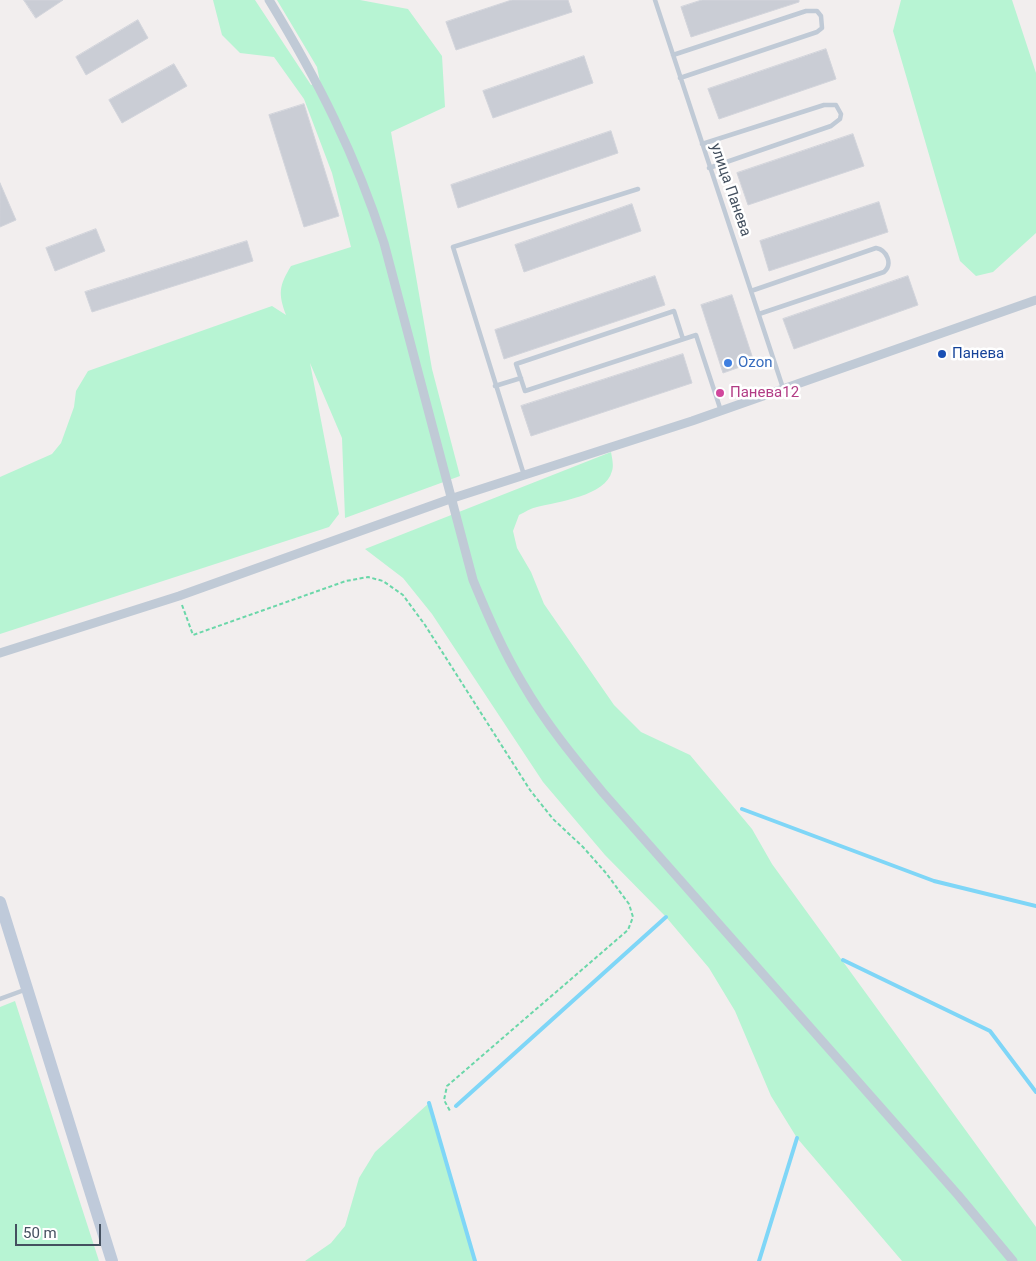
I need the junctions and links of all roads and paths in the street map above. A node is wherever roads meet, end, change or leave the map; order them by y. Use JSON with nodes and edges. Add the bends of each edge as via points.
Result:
{"nodes":[{"id":1,"x":269,"y":0,"type":"edge"},
{"id":2,"x":655,"y":0,"type":"edge"},
{"id":3,"x":673,"y":56,"type":"junction"},
{"id":4,"x":680,"y":78,"type":"junction"},
{"id":5,"x":702,"y":144,"type":"junction"},
{"id":6,"x":709,"y":168,"type":"junction"},
{"id":7,"x":638,"y":189,"type":"dead end"},
{"id":8,"x":751,"y":291,"type":"junction"},
{"id":9,"x":1036,"y":300,"type":"edge"},
{"id":10,"x":759,"y":314,"type":"junction"},
{"id":11,"x":683,"y":339,"type":"junction"},
{"id":12,"x":521,"y":378,"type":"junction"},
{"id":13,"x":495,"y":386,"type":"junction"},
{"id":14,"x":783,"y":388,"type":"junction"},
{"id":15,"x":721,"y":411,"type":"junction"},
{"id":16,"x":524,"y":475,"type":"junction"},
{"id":17,"x":450,"y":499,"type":"junction"},
{"id":18,"x":179,"y":596,"type":"junction"},
{"id":19,"x":0,"y":652,"type":"edge"},
{"id":20,"x":0,"y":902,"type":"edge"},
{"id":21,"x":27,"y":989,"type":"junction"},
{"id":22,"x":0,"y":999,"type":"edge"},
{"id":23,"x":450,"y":1111,"type":"dead end"},
{"id":24,"x":112,"y":1261,"type":"edge"},
{"id":25,"x":1013,"y":1261,"type":"edge"}],
"edges":[{"from":1,"to":17,"type":"street","via":[[325,96],[369,195]]},
{"from":2,"to":3,"type":"lane","name":"улица Панева"},
{"from":3,"to":4,"type":"lane","name":"улица Панева"},
{"from":3,"to":4,"type":"lane","via":[[806,11],[817,11],[821,16],[822,28],[817,32]]},
{"from":4,"to":5,"type":"lane","name":"улица Панева"},
{"from":5,"to":6,"type":"lane","name":"улица Панева"},
{"from":5,"to":6,"type":"lane","via":[[824,105],[839,108],[840,119],[832,126]]},
{"from":6,"to":8,"type":"lane","name":"улица Панева"},
{"from":7,"to":13,"type":"lane","via":[[453,247]]},
{"from":8,"to":10,"type":"lane","name":"улица Панева"},
{"from":8,"to":10,"type":"lane","via":[[876,248],[886,254],[889,263],[884,272]]},
{"from":9,"to":14,"type":"street"},
{"from":10,"to":14,"type":"lane","name":"улица Панева"},
{"from":11,"to":12,"type":"lane","via":[[525,391]]},
{"from":11,"to":12,"type":"lane","via":[[674,311],[516,364]]},
{"from":11,"to":15,"type":"lane","via":[[696,334]]},
{"from":12,"to":13,"type":"lane"},
{"from":13,"to":16,"type":"lane"},
{"from":14,"to":15,"type":"street"},
{"from":15,"to":16,"type":"street"},
{"from":16,"to":17,"type":"street"},
{"from":17,"to":18,"type":"street"},
{"from":17,"to":25,"type":"street","via":[[473,580],[490,621],[524,686],[569,750]]},
{"from":18,"to":19,"type":"street"},
{"from":18,"to":23,"type":"path","via":[[193,635],[346,581],[368,577],[383,581],[403,595],[426,625],[553,819],[583,847],[629,904],[633,917],[628,930],[447,1086],[444,1100]]},
{"from":20,"to":21,"type":"main road"},
{"from":21,"to":22,"type":"lane"},
{"from":21,"to":24,"type":"main road"}]}
